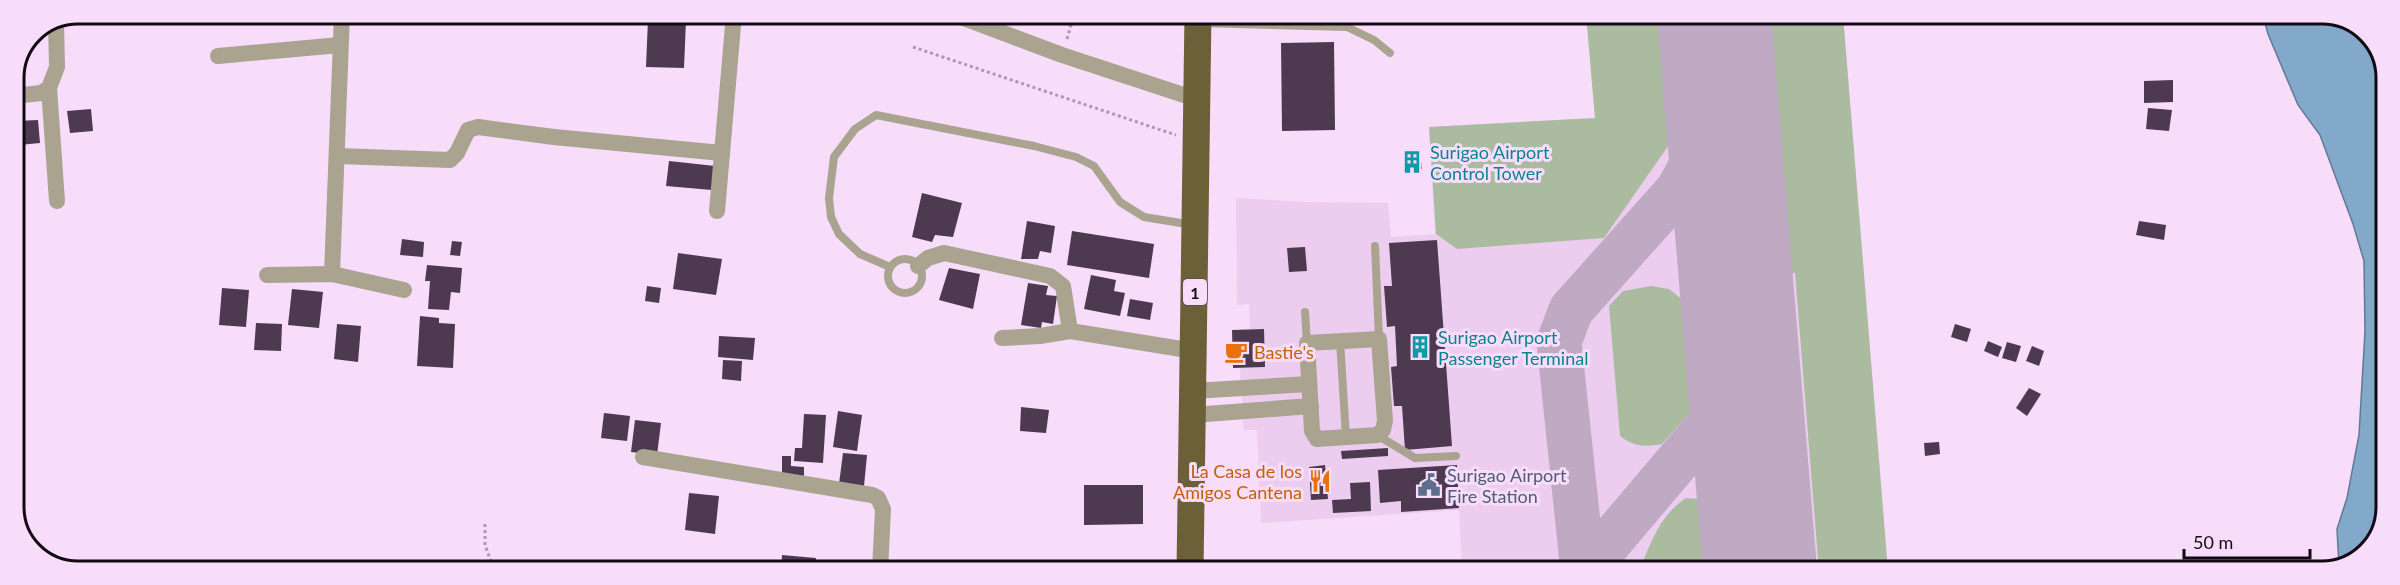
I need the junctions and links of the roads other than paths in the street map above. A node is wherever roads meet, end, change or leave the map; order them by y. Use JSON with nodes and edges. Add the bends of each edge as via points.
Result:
{"nodes":[{"id":1,"x":341,"y":24,"type":"edge"},
{"id":2,"x":733,"y":24,"type":"edge"},
{"id":3,"x":980,"y":24,"type":"edge"},
{"id":4,"x":1198,"y":24,"type":"edge"},
{"id":5,"x":1291,"y":24,"type":"edge"},
{"id":6,"x":56,"y":28,"type":"edge"},
{"id":7,"x":340,"y":45,"type":"junction"},
{"id":8,"x":1390,"y":52,"type":"dead end"},
{"id":9,"x":218,"y":56,"type":"dead end"},
{"id":10,"x":49,"y":88,"type":"junction"},
{"id":11,"x":24,"y":95,"type":"edge"},
{"id":12,"x":1197,"y":99,"type":"junction"},
{"id":13,"x":722,"y":153,"type":"junction"},
{"id":14,"x":338,"y":156,"type":"junction"},
{"id":15,"x":57,"y":201,"type":"dead end"},
{"id":16,"x":717,"y":211,"type":"dead end"},
{"id":17,"x":1196,"y":226,"type":"junction"},
{"id":18,"x":1375,"y":246,"type":"dead end"},
{"id":19,"x":918,"y":266,"type":"junction"},
{"id":20,"x":890,"y":267,"type":"junction"},
{"id":21,"x":332,"y":274,"type":"junction"},
{"id":22,"x":267,"y":275,"type":"dead end"},
{"id":23,"x":404,"y":290,"type":"dead end"},
{"id":24,"x":1305,"y":312,"type":"dead end"},
{"id":25,"x":1070,"y":331,"type":"junction"},
{"id":26,"x":1002,"y":338,"type":"dead end"},
{"id":27,"x":1378,"y":339,"type":"junction"},
{"id":28,"x":1340,"y":341,"type":"junction"},
{"id":29,"x":1307,"y":343,"type":"junction"},
{"id":30,"x":1194,"y":351,"type":"junction"},
{"id":31,"x":1310,"y":384,"type":"junction"},
{"id":32,"x":1193,"y":403,"type":"junction"},
{"id":33,"x":1311,"y":406,"type":"junction"},
{"id":34,"x":1377,"y":435,"type":"junction"},
{"id":35,"x":1346,"y":437,"type":"junction"},
{"id":36,"x":1456,"y":456,"type":"dead end"},
{"id":37,"x":642,"y":457,"type":"dead end"},
{"id":38,"x":880,"y":561,"type":"edge"},
{"id":39,"x":1190,"y":561,"type":"edge"}],
"edges":[{"from":1,"to":7,"type":"street"},
{"from":2,"to":13,"type":"street"},
{"from":3,"to":12,"type":"street"},
{"from":4,"to":12,"type":"highway","number":"1"},
{"from":5,"to":8,"type":"lane","via":[[1347,27]]},
{"from":6,"to":10,"type":"street","via":[[57,67]]},
{"from":7,"to":9,"type":"street"},
{"from":7,"to":14,"type":"street"},
{"from":10,"to":11,"type":"street"},
{"from":10,"to":15,"type":"street"},
{"from":12,"to":17,"type":"highway","number":"1"},
{"from":13,"to":14,"type":"street","via":[[478,127],[468,130],[450,160]]},
{"from":13,"to":16,"type":"street"},
{"from":14,"to":21,"type":"street"},
{"from":17,"to":20,"type":"lane","via":[[1144,217],[1120,202],[1094,166],[1076,157],[876,115],[855,129],[834,157],[829,198],[838,234],[860,255]]},
{"from":17,"to":30,"type":"highway","number":"1"},
{"from":18,"to":27,"type":"lane"},
{"from":19,"to":20,"type":"lane","via":[[904,259]]},
{"from":19,"to":20,"type":"lane","via":[[921,282],[909,292],[897,291],[890,284]]},
{"from":19,"to":25,"type":"street","via":[[944,253],[1050,276],[1063,286]]},
{"from":21,"to":22,"type":"street"},
{"from":21,"to":23,"type":"street"},
{"from":24,"to":29,"type":"lane"},
{"from":25,"to":26,"type":"street"},
{"from":25,"to":30,"type":"street"},
{"from":27,"to":28,"type":"street"},
{"from":27,"to":34,"type":"street","via":[[1385,421]]},
{"from":28,"to":29,"type":"street"},
{"from":28,"to":35,"type":"lane"},
{"from":29,"to":31,"type":"street"},
{"from":30,"to":32,"type":"highway","number":"1"},
{"from":31,"to":32,"type":"street"},
{"from":31,"to":33,"type":"street"},
{"from":32,"to":33,"type":"street"},
{"from":32,"to":39,"type":"highway","number":"1"},
{"from":33,"to":35,"type":"street","via":[[1312,431],[1317,439]]},
{"from":34,"to":35,"type":"street"},
{"from":34,"to":36,"type":"lane","via":[[1415,458]]},
{"from":37,"to":38,"type":"street","via":[[872,495],[883,509]]}]}
